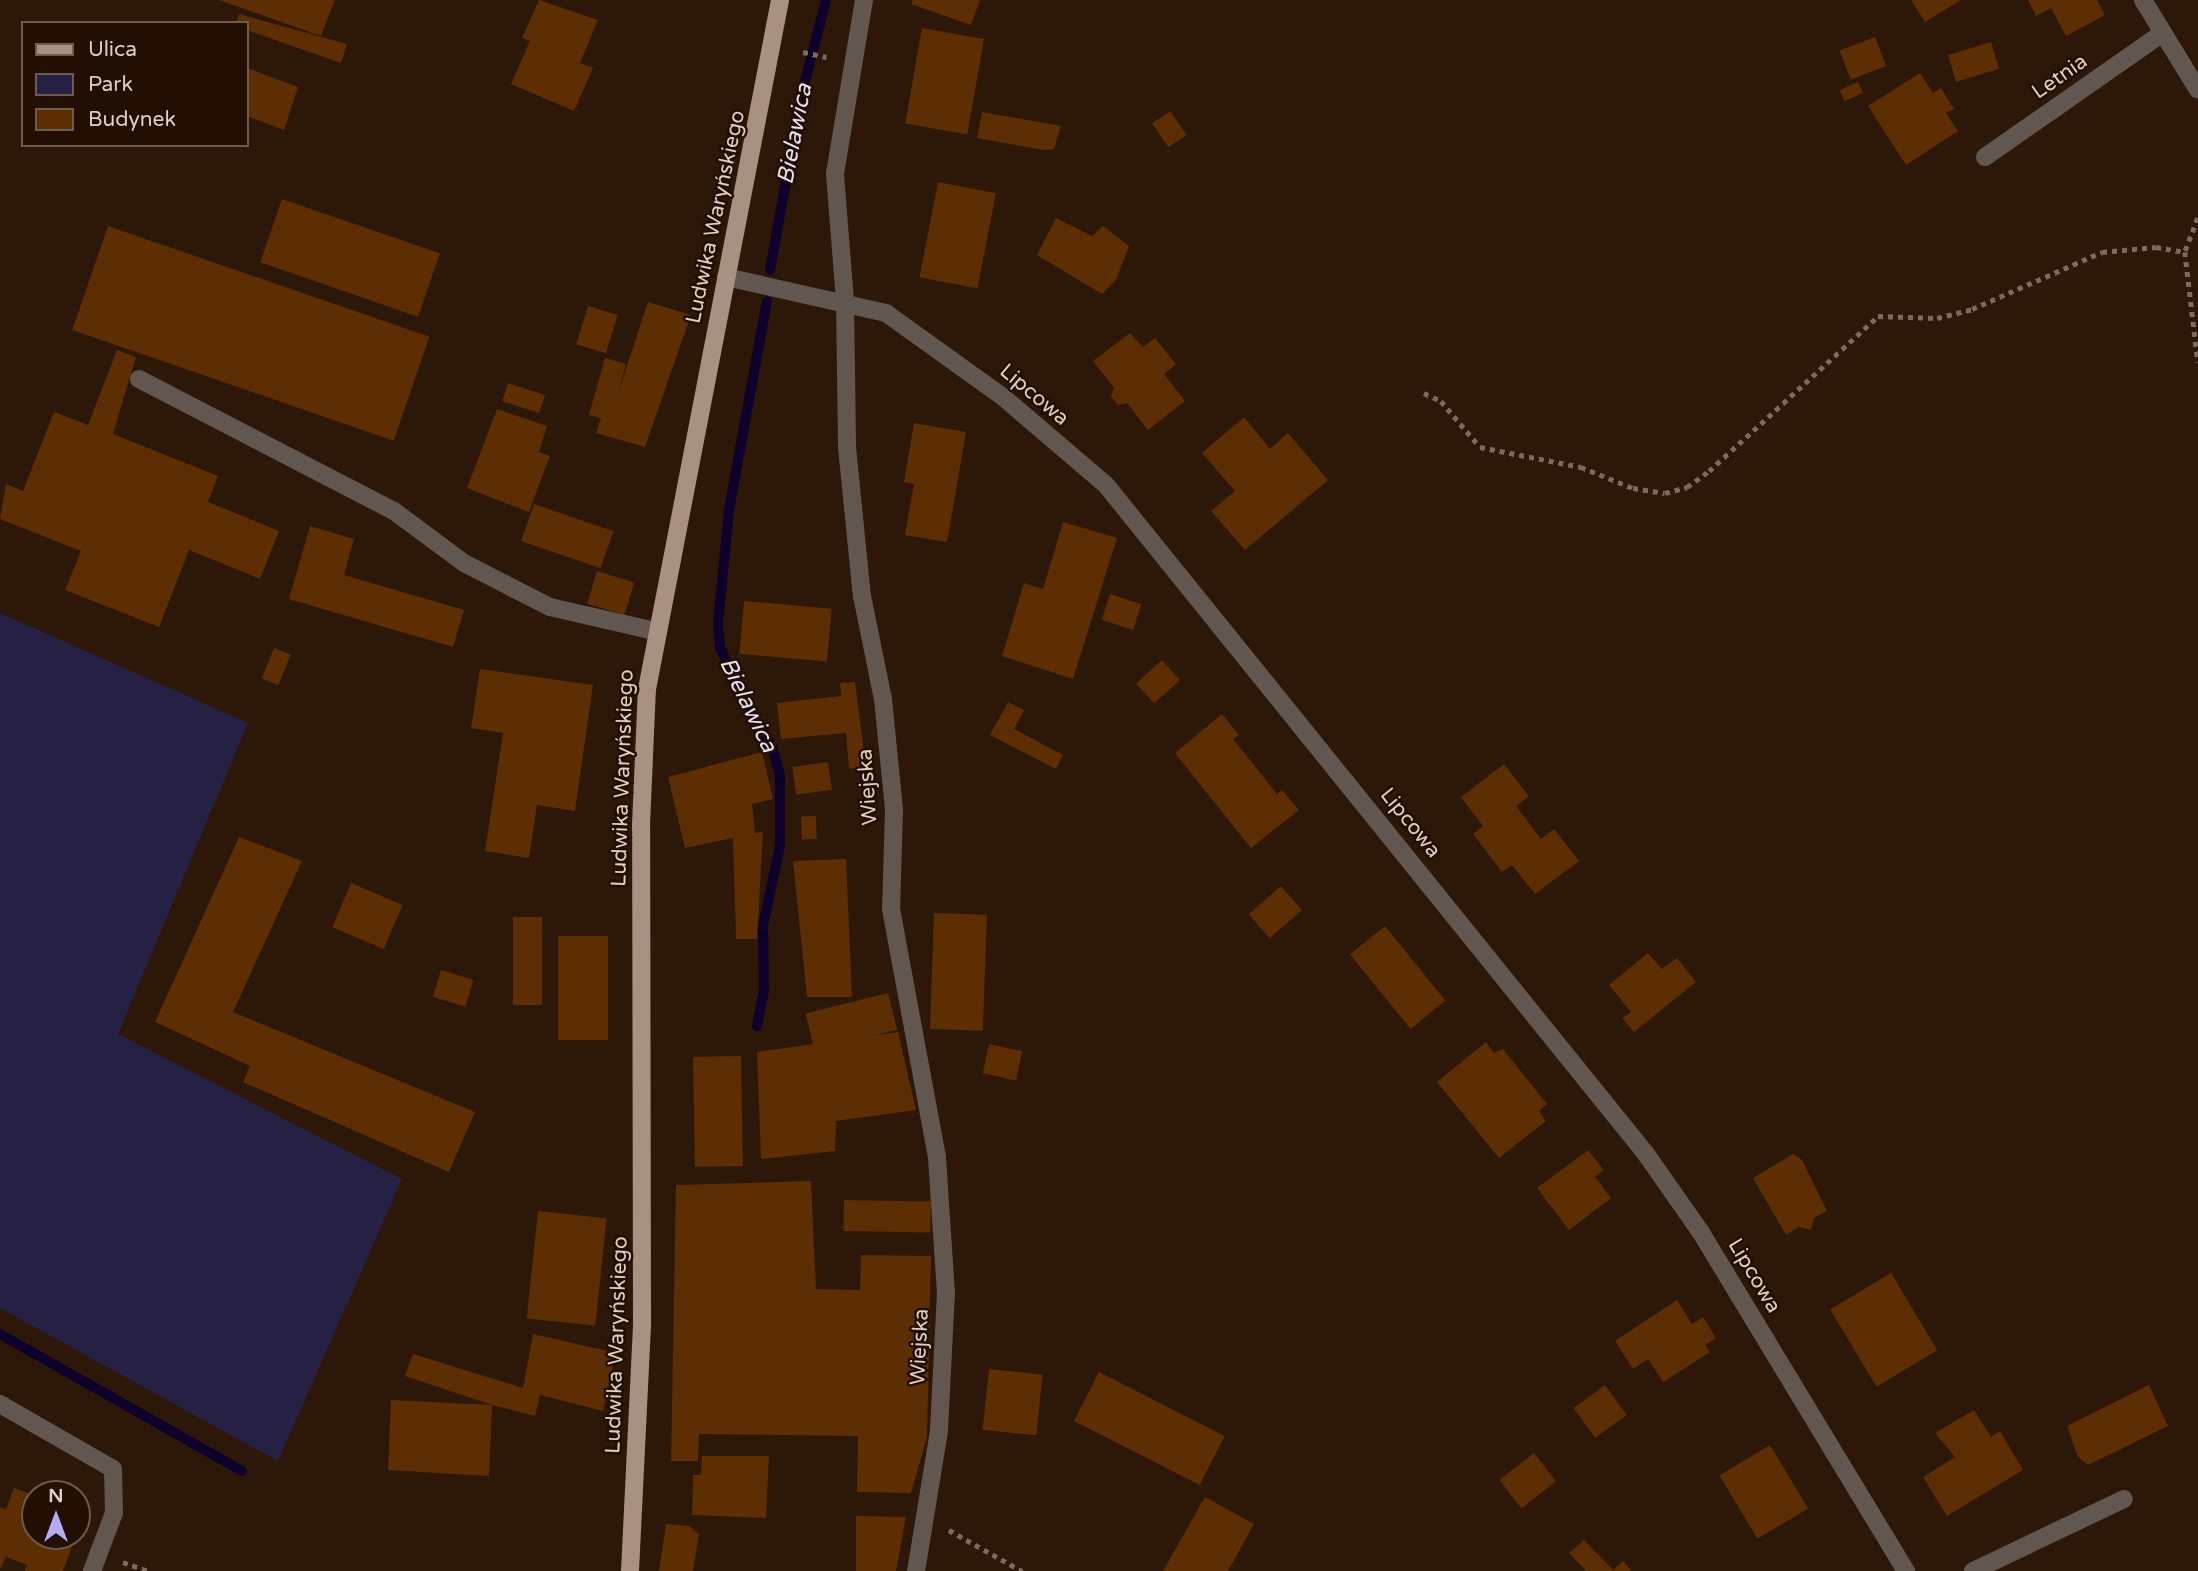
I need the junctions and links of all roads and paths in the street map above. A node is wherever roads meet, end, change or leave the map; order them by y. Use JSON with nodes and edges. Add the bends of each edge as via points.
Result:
{"nodes":[{"id":1,"x":780,"y":0,"type":"edge"},
{"id":2,"x":864,"y":0,"type":"edge"},
{"id":3,"x":2147,"y":2,"type":"edge"},
{"id":4,"x":2161,"y":34,"type":"junction"},
{"id":5,"x":803,"y":52,"type":"dead end"},
{"id":6,"x":837,"y":59,"type":"dead end"},
{"id":7,"x":2198,"y":90,"type":"edge"},
{"id":8,"x":1985,"y":157,"type":"dead end"},
{"id":9,"x":2198,"y":218,"type":"edge"},
{"id":10,"x":2185,"y":252,"type":"junction"},
{"id":11,"x":726,"y":277,"type":"junction"},
{"id":12,"x":845,"y":300,"type":"junction"},
{"id":13,"x":2198,"y":362,"type":"edge"},
{"id":14,"x":139,"y":379,"type":"dead end"},
{"id":15,"x":1424,"y":393,"type":"dead end"},
{"id":16,"x":655,"y":631,"type":"junction"},
{"id":17,"x":0,"y":1404,"type":"edge"},
{"id":18,"x":2124,"y":1499,"type":"dead end"},
{"id":19,"x":926,"y":1517,"type":"junction"},
{"id":20,"x":92,"y":1571,"type":"edge"},
{"id":21,"x":630,"y":1571,"type":"edge"},
{"id":22,"x":916,"y":1571,"type":"edge"},
{"id":23,"x":1022,"y":1571,"type":"edge"},
{"id":24,"x":1906,"y":1571,"type":"edge"},
{"id":25,"x":1973,"y":1571,"type":"edge"}],
"edges":[{"from":1,"to":11,"type":"main road","name":"Ludwika Waryńskiego"},
{"from":2,"to":12,"type":"street","name":"Wiejska","via":[[835,174]]},
{"from":3,"to":4,"type":"street"},
{"from":4,"to":7,"type":"street"},
{"from":4,"to":8,"type":"street","name":"Letnia"},
{"from":5,"to":6,"type":"path"},
{"from":9,"to":10,"type":"path"},
{"from":10,"to":13,"type":"path"},
{"from":10,"to":15,"type":"path","via":[[2156,247],[2102,252],[1972,309],[1937,318],[1878,316],[1709,471],[1688,487],[1665,493],[1633,488],[1581,467],[1480,447],[1441,401]]},
{"from":11,"to":12,"type":"street","name":"Lipcowa"},
{"from":11,"to":16,"type":"main road","name":"Ludwika Waryńskiego"},
{"from":12,"to":19,"type":"street","name":"Wiejska","via":[[848,461],[862,596],[883,699],[894,810],[891,909],[937,1158],[946,1292],[940,1431]]},
{"from":12,"to":24,"type":"street","name":"Lipcowa","via":[[886,313],[914,330],[1003,397],[1106,485],[1148,533],[1646,1154],[1700,1231]]},
{"from":14,"to":16,"type":"street","via":[[394,511],[464,563],[551,607]]},
{"from":16,"to":21,"type":"main road","name":"Ludwika Waryńskiego","via":[[642,751],[642,1322]]},
{"from":17,"to":20,"type":"street","via":[[113,1469],[114,1513]]},
{"from":18,"to":25,"type":"street"},
{"from":19,"to":22,"type":"street","name":"Wiejska"},
{"from":19,"to":23,"type":"path"}]}
